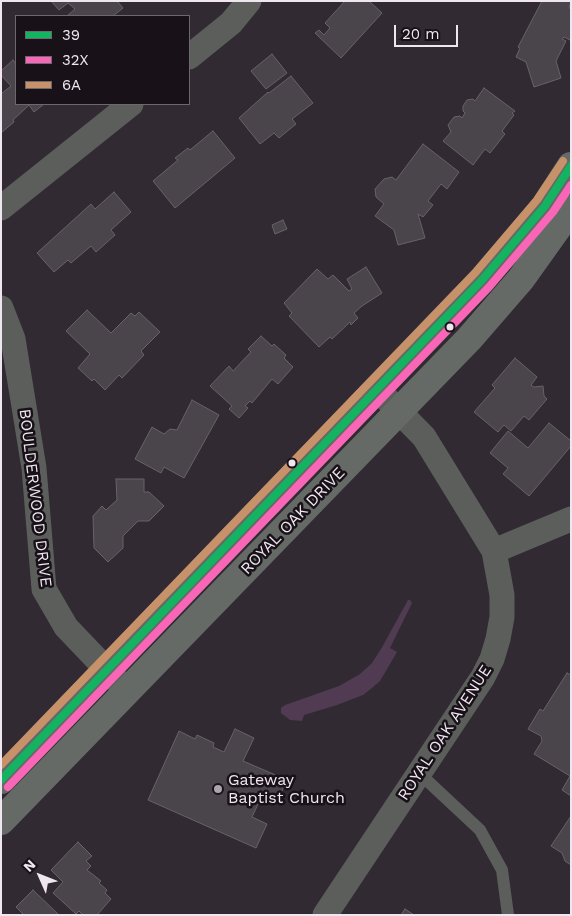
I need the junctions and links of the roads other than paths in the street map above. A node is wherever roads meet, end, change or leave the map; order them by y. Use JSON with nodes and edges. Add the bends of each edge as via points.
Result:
{"nodes":[{"id":1,"x":249,"y":1,"type":"edge"},
{"id":2,"x":190,"y":56,"type":"edge"},
{"id":3,"x":130,"y":105,"type":"edge"},
{"id":4,"x":571,"y":166,"type":"edge"},
{"id":5,"x":1,"y":208,"type":"edge"},
{"id":6,"x":571,"y":209,"type":"edge"},
{"id":7,"x":1,"y":308,"type":"edge"},
{"id":8,"x":378,"y":390,"type":"junction"},
{"id":9,"x":399,"y":412,"type":"junction"},
{"id":10,"x":571,"y":519,"type":"edge"},
{"id":11,"x":494,"y":551,"type":"junction"},
{"id":12,"x":106,"y":670,"type":"junction"},
{"id":13,"x":127,"y":691,"type":"junction"},
{"id":14,"x":419,"y":773,"type":"junction"},
{"id":15,"x":1,"y":780,"type":"edge"},
{"id":16,"x":1,"y":820,"type":"edge"},
{"id":17,"x":325,"y":915,"type":"edge"},
{"id":18,"x":508,"y":915,"type":"edge"}],
"edges":[{"from":1,"to":2,"type":"street","via":[[231,23]]},
{"from":3,"to":5,"type":"street"},
{"from":4,"to":8,"type":"main road","name":"ROYAL OAK DRIVE","via":[[545,206],[482,280]]},
{"from":6,"to":9,"type":"main road","name":"ROYAL OAK DRIVE","via":[[521,279],[469,340]]},
{"from":7,"to":12,"type":"street","name":"BOULDERWOOD DRIVE","via":[[13,339],[34,468],[44,589],[66,627]]},
{"from":8,"to":9,"type":"street","name":"ROYAL OAK AVENUE"},
{"from":8,"to":12,"type":"main road","name":"ROYAL OAK DRIVE"},
{"from":9,"to":11,"type":"street","name":"ROYAL OAK AVENUE","via":[[424,437]]},
{"from":9,"to":13,"type":"main road","name":"ROYAL OAK DRIVE"},
{"from":10,"to":11,"type":"street"},
{"from":11,"to":14,"type":"street","name":"ROYAL OAK AVENUE","via":[[502,595],[502,617],[492,659],[473,694]]},
{"from":12,"to":13,"type":"street","name":"BOULDERWOOD DRIVE"},
{"from":12,"to":15,"type":"main road","name":"ROYAL OAK DRIVE"},
{"from":13,"to":16,"type":"main road","name":"ROYAL OAK DRIVE"},
{"from":14,"to":17,"type":"street","name":"ROYAL OAK AVENUE"},
{"from":14,"to":18,"type":"lane","via":[[480,830],[502,870]]}]}
